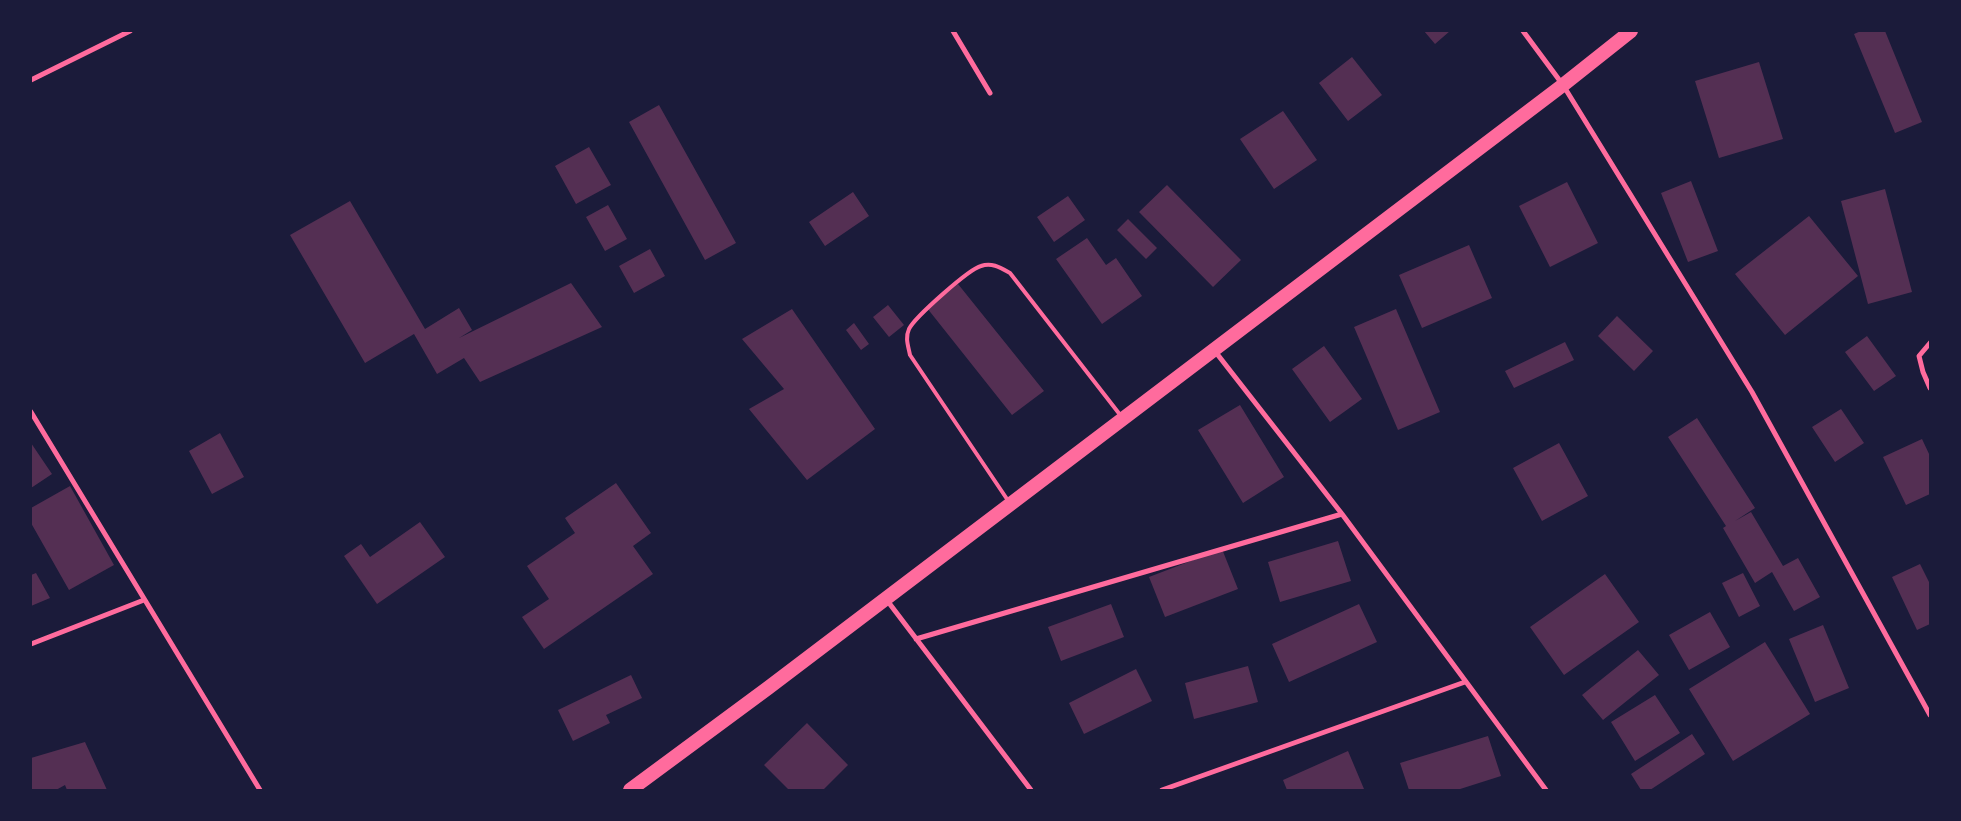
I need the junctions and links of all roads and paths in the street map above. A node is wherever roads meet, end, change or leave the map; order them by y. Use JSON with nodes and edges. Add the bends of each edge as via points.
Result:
{"nodes":[{"id":1,"x":130,"y":31,"type":"edge"},
{"id":2,"x":953,"y":31,"type":"edge"},
{"id":3,"x":1523,"y":31,"type":"edge"},
{"id":4,"x":1630,"y":31,"type":"edge"},
{"id":5,"x":31,"y":80,"type":"edge"},
{"id":6,"x":1563,"y":85,"type":"junction"},
{"id":7,"x":990,"y":93,"type":"dead end"},
{"id":8,"x":1930,"y":343,"type":"edge"},
{"id":9,"x":1214,"y":350,"type":"junction"},
{"id":10,"x":1930,"y":388,"type":"edge"},
{"id":11,"x":31,"y":412,"type":"edge"},
{"id":12,"x":1123,"y":419,"type":"junction"},
{"id":13,"x":1011,"y":504,"type":"junction"},
{"id":14,"x":1342,"y":514,"type":"junction"},
{"id":15,"x":885,"y":598,"type":"junction"},
{"id":16,"x":144,"y":600,"type":"junction"},
{"id":17,"x":916,"y":639,"type":"junction"},
{"id":18,"x":31,"y":644,"type":"edge"},
{"id":19,"x":1465,"y":682,"type":"junction"},
{"id":20,"x":1930,"y":715,"type":"edge"},
{"id":21,"x":260,"y":790,"type":"edge"},
{"id":22,"x":630,"y":790,"type":"edge"},
{"id":23,"x":1030,"y":790,"type":"edge"},
{"id":24,"x":1162,"y":790,"type":"edge"},
{"id":25,"x":1546,"y":790,"type":"edge"}],
"edges":[{"from":1,"to":5,"type":"street"},
{"from":2,"to":7,"type":"street"},
{"from":3,"to":6,"type":"street"},
{"from":4,"to":6,"type":"highway"},
{"from":6,"to":9,"type":"highway"},
{"from":6,"to":20,"type":"street","via":[[1752,392]]},
{"from":8,"to":10,"type":"street","via":[[1919,356]]},
{"from":9,"to":12,"type":"highway"},
{"from":9,"to":14,"type":"street"},
{"from":11,"to":16,"type":"street"},
{"from":12,"to":13,"type":"highway"},
{"from":12,"to":13,"type":"lane","via":[[1010,274],[996,265],[982,265],[971,271],[918,317],[906,339],[910,355]]},
{"from":13,"to":15,"type":"highway"},
{"from":14,"to":17,"type":"street"},
{"from":14,"to":19,"type":"street"},
{"from":15,"to":17,"type":"street"},
{"from":15,"to":22,"type":"highway"},
{"from":16,"to":18,"type":"street"},
{"from":16,"to":21,"type":"street"},
{"from":17,"to":23,"type":"street"},
{"from":19,"to":24,"type":"street"},
{"from":19,"to":25,"type":"street"}]}
